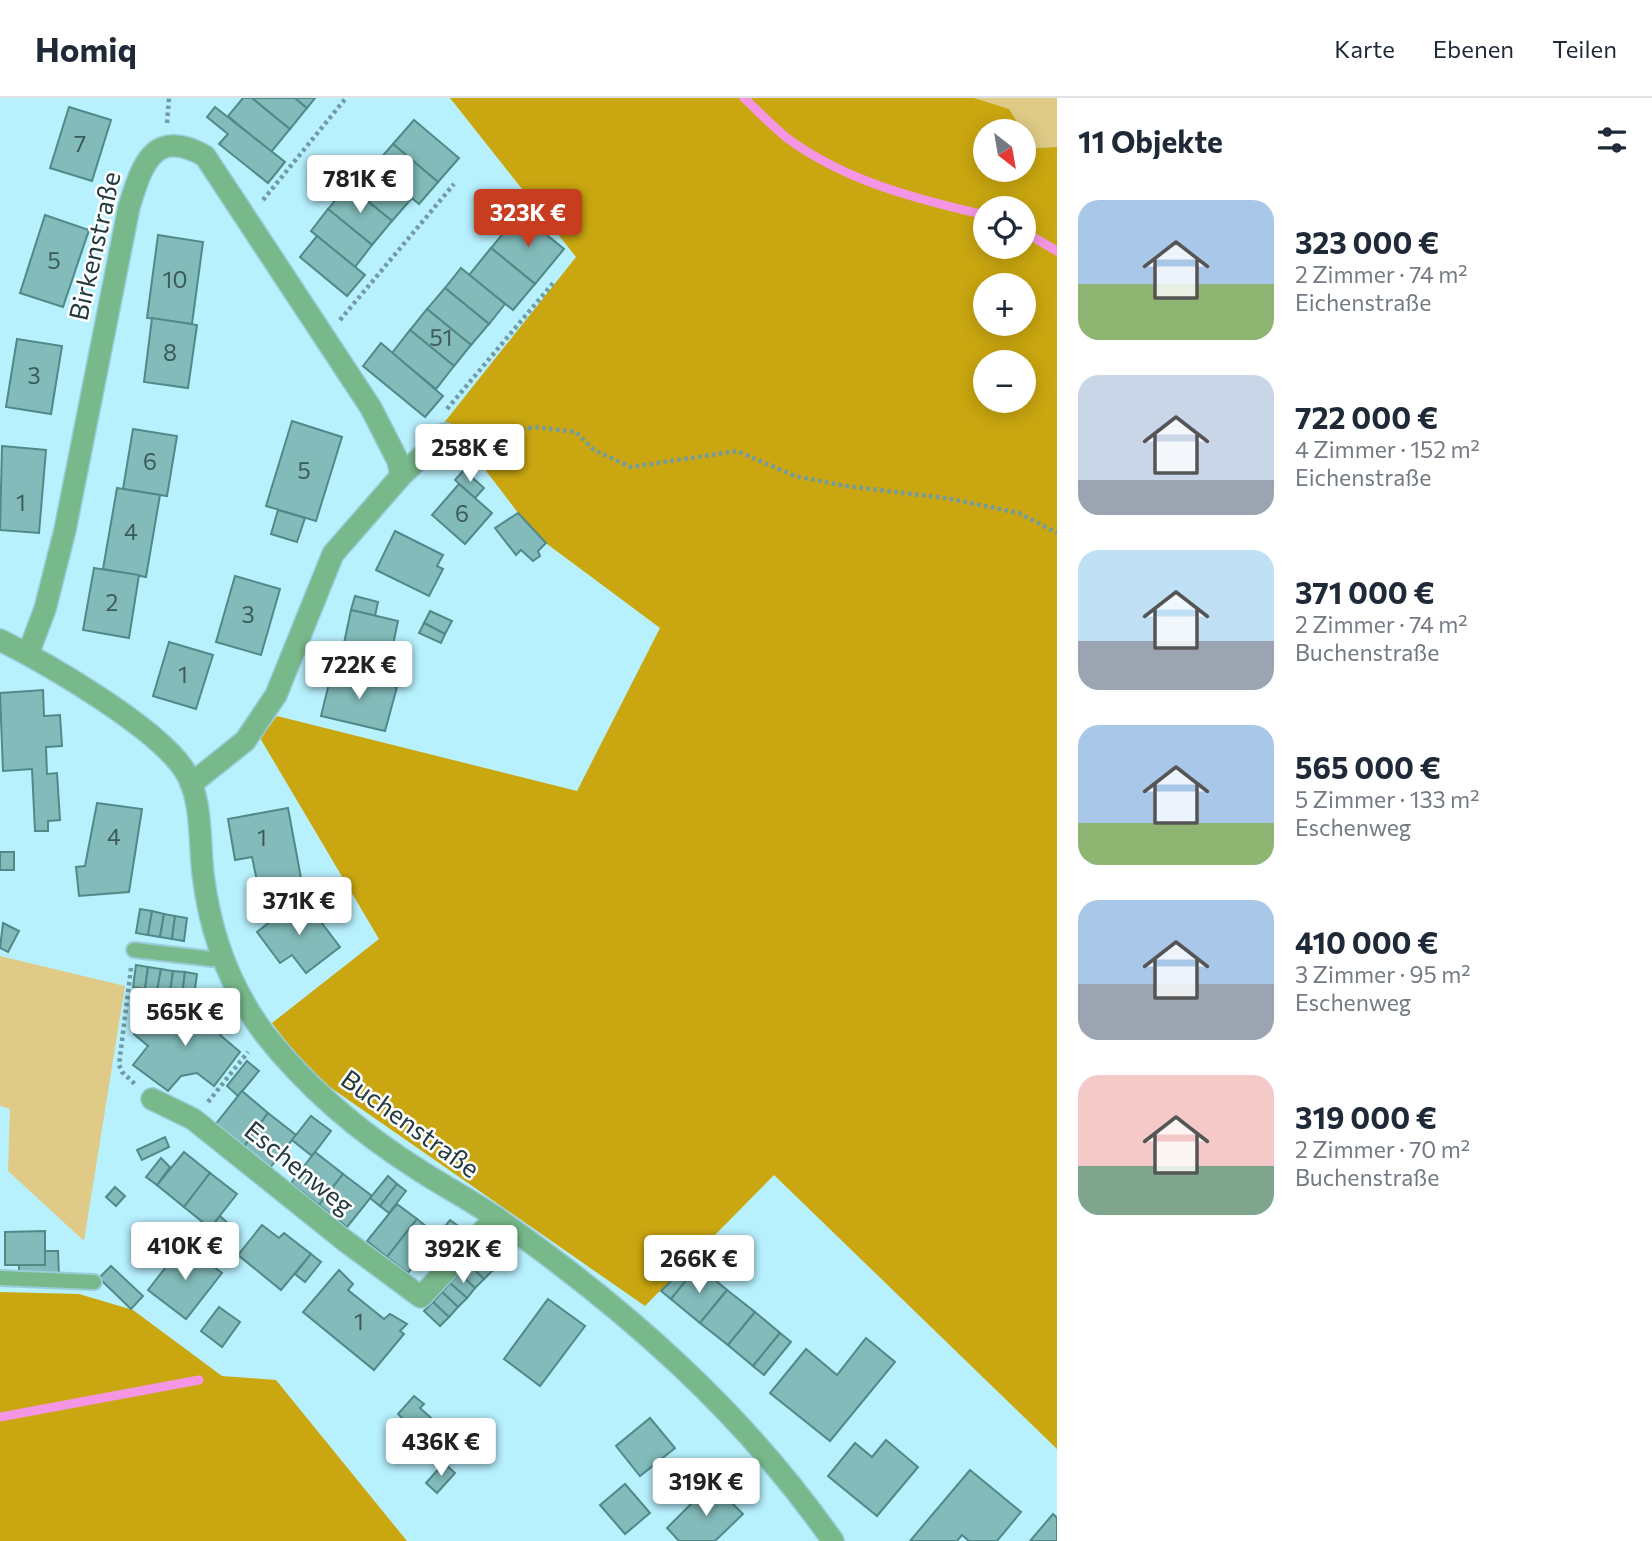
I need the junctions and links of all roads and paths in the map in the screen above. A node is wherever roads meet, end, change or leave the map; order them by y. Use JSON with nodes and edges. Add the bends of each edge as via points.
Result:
{"nodes":[{"id":1,"x":346,"y":98,"type":"edge"},
{"id":2,"x":454,"y":184,"type":"dead end"},
{"id":3,"x":247,"y":220,"type":"junction"},
{"id":4,"x":554,"y":282,"type":"dead end"},
{"id":5,"x":324,"y":340,"type":"junction"},
{"id":6,"x":445,"y":410,"type":"dead end"},
{"id":7,"x":440,"y":439,"type":"joint"},
{"id":8,"x":401,"y":477,"type":"junction"},
{"id":9,"x":1057,"y":533,"type":"edge"},
{"id":10,"x":0,"y":640,"type":"edge"},
{"id":11,"x":28,"y":654,"type":"junction"},
{"id":12,"x":191,"y":784,"type":"junction"},
{"id":13,"x":134,"y":950,"type":"joint"},
{"id":14,"x":220,"y":957,"type":"junction"},
{"id":15,"x":253,"y":1046,"type":"dead end"},
{"id":16,"x":152,"y":1099,"type":"joint"},
{"id":17,"x":193,"y":1119,"type":"junction"},
{"id":18,"x":496,"y":1217,"type":"junction"},
{"id":19,"x":0,"y":1279,"type":"edge"},
{"id":20,"x":94,"y":1282,"type":"dead end"},
{"id":21,"x":833,"y":1541,"type":"edge"}],
"edges":[{"from":1,"to":3,"type":"path"},
{"from":2,"to":5,"type":"path"},
{"from":3,"to":5,"type":"street","name":"Birkenstraße"},
{"from":3,"to":11,"type":"street","name":"Birkenstraße","via":[[205,156],[194,150],[166,145],[142,164],[129,207],[65,530]]},
{"from":4,"to":6,"type":"path"},
{"from":5,"to":8,"type":"street","name":"Birkenstraße","via":[[371,408],[398,461]]},
{"from":7,"to":8,"type":"street"},
{"from":7,"to":9,"type":"path","via":[[467,426],[495,434],[549,428],[576,432],[594,450],[631,467],[737,451],[795,476],[1019,513]]},
{"from":8,"to":12,"type":"street","via":[[333,554],[276,695],[245,741]]},
{"from":10,"to":11,"type":"street","name":"Buchenstraße"},
{"from":11,"to":12,"type":"street","name":"Buchenstraße","via":[[141,727],[183,767]]},
{"from":12,"to":14,"type":"street","name":"Buchenstraße","via":[[211,928]]},
{"from":13,"to":14,"type":"lane"},
{"from":13,"to":16,"type":"path","via":[[119,1065]]},
{"from":14,"to":18,"type":"street","name":"Buchenstraße","via":[[264,1032],[320,1094],[419,1171]]},
{"from":15,"to":17,"type":"path"},
{"from":16,"to":17,"type":"street","name":"Eschenweg"},
{"from":17,"to":18,"type":"street","name":"Eschenweg","via":[[421,1297]]},
{"from":18,"to":21,"type":"street","name":"Buchenstraße","via":[[624,1312],[696,1379],[779,1467]]},
{"from":19,"to":20,"type":"lane"}]}
